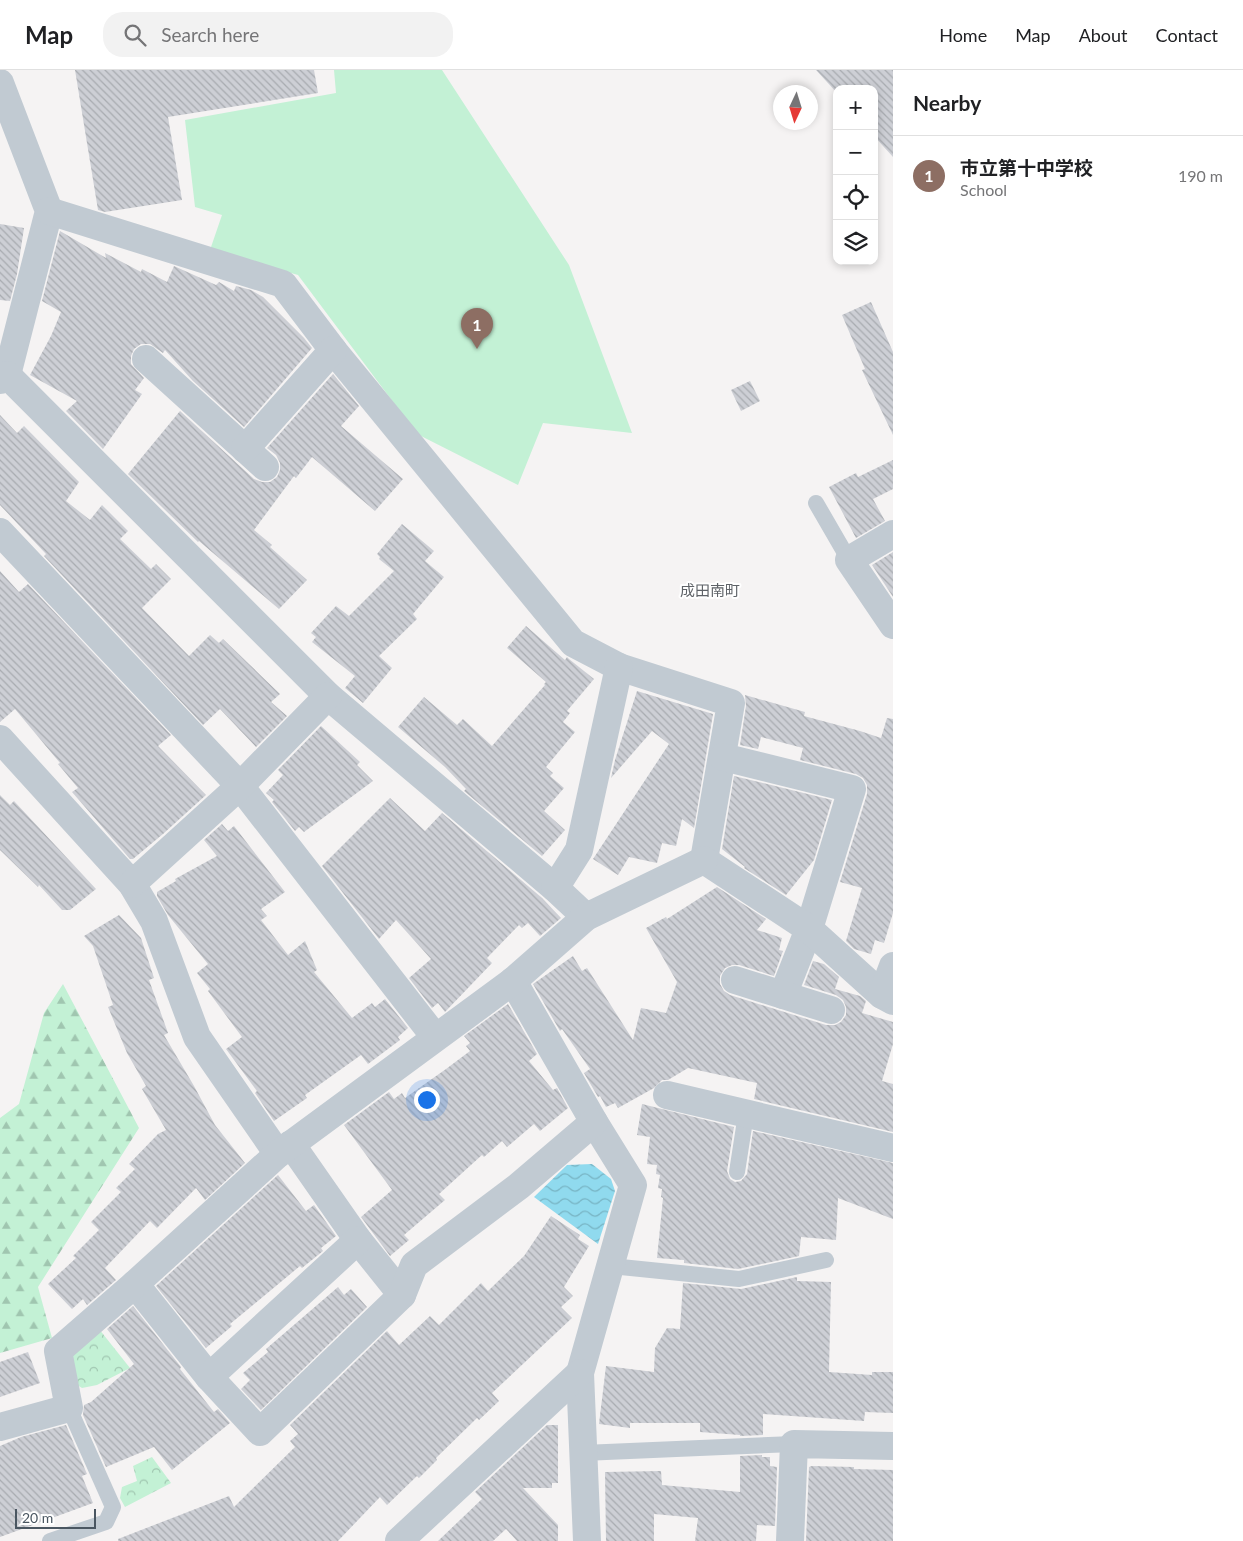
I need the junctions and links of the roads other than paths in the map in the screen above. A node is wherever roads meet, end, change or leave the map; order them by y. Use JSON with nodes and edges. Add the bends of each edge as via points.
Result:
{"nodes":[{"id":1,"x":0,"y":83,"type":"edge"},
{"id":2,"x":49,"y":210,"type":"junction"},
{"id":3,"x":333,"y":350,"type":"junction"},
{"id":4,"x":146,"y":359,"type":"dead end"},
{"id":5,"x":4,"y":378,"type":"edge"},
{"id":6,"x":245,"y":449,"type":"junction"},
{"id":7,"x":265,"y":467,"type":"dead end"},
{"id":8,"x":816,"y":503,"type":"dead end"},
{"id":9,"x":0,"y":532,"type":"edge"},
{"id":10,"x":893,"y":534,"type":"edge"},
{"id":11,"x":849,"y":560,"type":"junction"},
{"id":12,"x":893,"y":625,"type":"edge"},
{"id":13,"x":619,"y":667,"type":"junction"},
{"id":14,"x":328,"y":696,"type":"junction"},
{"id":15,"x":0,"y":739,"type":"edge"},
{"id":16,"x":723,"y":757,"type":"junction"},
{"id":17,"x":240,"y":786,"type":"junction"},
{"id":18,"x":704,"y":860,"type":"junction"},
{"id":19,"x":132,"y":884,"type":"junction"},
{"id":20,"x":555,"y":888,"type":"junction"},
{"id":21,"x":586,"y":917,"type":"junction"},
{"id":22,"x":809,"y":929,"type":"junction"},
{"id":23,"x":893,"y":966,"type":"edge"},
{"id":24,"x":735,"y":980,"type":"dead end"},
{"id":25,"x":513,"y":981,"type":"junction"},
{"id":26,"x":783,"y":995,"type":"junction"},
{"id":27,"x":888,"y":998,"type":"edge"},
{"id":28,"x":831,"y":1010,"type":"dead end"},
{"id":29,"x":435,"y":1037,"type":"junction"},
{"id":30,"x":667,"y":1095,"type":"dead end"},
{"id":31,"x":746,"y":1114,"type":"junction"},
{"id":32,"x":594,"y":1122,"type":"junction"},
{"id":33,"x":893,"y":1148,"type":"edge"},
{"id":34,"x":285,"y":1149,"type":"junction"},
{"id":35,"x":737,"y":1172,"type":"dead end"},
{"id":36,"x":358,"y":1240,"type":"junction"},
{"id":37,"x":826,"y":1260,"type":"dead end"},
{"id":38,"x":610,"y":1266,"type":"junction"},
{"id":39,"x":135,"y":1284,"type":"junction"},
{"id":40,"x":402,"y":1295,"type":"junction"},
{"id":41,"x":580,"y":1373,"type":"junction"},
{"id":42,"x":209,"y":1377,"type":"junction"},
{"id":43,"x":69,"y":1408,"type":"junction"},
{"id":44,"x":0,"y":1427,"type":"edge"},
{"id":45,"x":794,"y":1444,"type":"junction"},
{"id":46,"x":893,"y":1446,"type":"edge"},
{"id":47,"x":583,"y":1453,"type":"junction"},
{"id":48,"x":50,"y":1541,"type":"edge"},
{"id":49,"x":399,"y":1541,"type":"edge"},
{"id":50,"x":586,"y":1541,"type":"edge"},
{"id":51,"x":790,"y":1541,"type":"edge"}],
"edges":[{"from":1,"to":2,"type":"street"},
{"from":2,"to":3,"type":"street","via":[[283,284]]},
{"from":2,"to":5,"type":"street"},
{"from":3,"to":6,"type":"street"},
{"from":3,"to":13,"type":"street","via":[[572,643]]},
{"from":4,"to":6,"type":"street"},
{"from":5,"to":14,"type":"street"},
{"from":6,"to":7,"type":"street"},
{"from":8,"to":11,"type":"lane"},
{"from":9,"to":17,"type":"street"},
{"from":10,"to":11,"type":"street"},
{"from":11,"to":12,"type":"street"},
{"from":13,"to":16,"type":"street","via":[[732,704]]},
{"from":13,"to":20,"type":"street","via":[[579,850]]},
{"from":14,"to":17,"type":"street"},
{"from":14,"to":20,"type":"street"},
{"from":15,"to":19,"type":"street"},
{"from":16,"to":18,"type":"street"},
{"from":16,"to":22,"type":"street","via":[[852,789]]},
{"from":17,"to":19,"type":"street"},
{"from":17,"to":29,"type":"street"},
{"from":18,"to":21,"type":"street"},
{"from":18,"to":22,"type":"street"},
{"from":19,"to":34,"type":"street","via":[[154,921],[197,1037]]},
{"from":20,"to":21,"type":"street"},
{"from":21,"to":25,"type":"street"},
{"from":22,"to":26,"type":"street"},
{"from":22,"to":27,"type":"street"},
{"from":23,"to":27,"type":"street"},
{"from":24,"to":26,"type":"street"},
{"from":25,"to":29,"type":"street"},
{"from":25,"to":32,"type":"street"},
{"from":26,"to":28,"type":"street"},
{"from":29,"to":34,"type":"street"},
{"from":30,"to":31,"type":"street"},
{"from":31,"to":33,"type":"street"},
{"from":31,"to":35,"type":"lane"},
{"from":32,"to":38,"type":"street","via":[[633,1185]]},
{"from":32,"to":40,"type":"street","via":[[518,1186],[414,1265]]},
{"from":34,"to":36,"type":"street"},
{"from":34,"to":39,"type":"street"},
{"from":36,"to":40,"type":"street"},
{"from":36,"to":42,"type":"street"},
{"from":37,"to":38,"type":"lane","via":[[738,1279]]},
{"from":38,"to":41,"type":"street"},
{"from":39,"to":42,"type":"street"},
{"from":39,"to":43,"type":"street","via":[[58,1351]]},
{"from":40,"to":42,"type":"street","via":[[260,1432]]},
{"from":41,"to":47,"type":"street"},
{"from":41,"to":49,"type":"street"},
{"from":43,"to":44,"type":"street"},
{"from":43,"to":48,"type":"lane","via":[[114,1507],[106,1522]]},
{"from":45,"to":46,"type":"street"},
{"from":45,"to":47,"type":"lane"},
{"from":45,"to":51,"type":"street"},
{"from":47,"to":50,"type":"street"}]}
